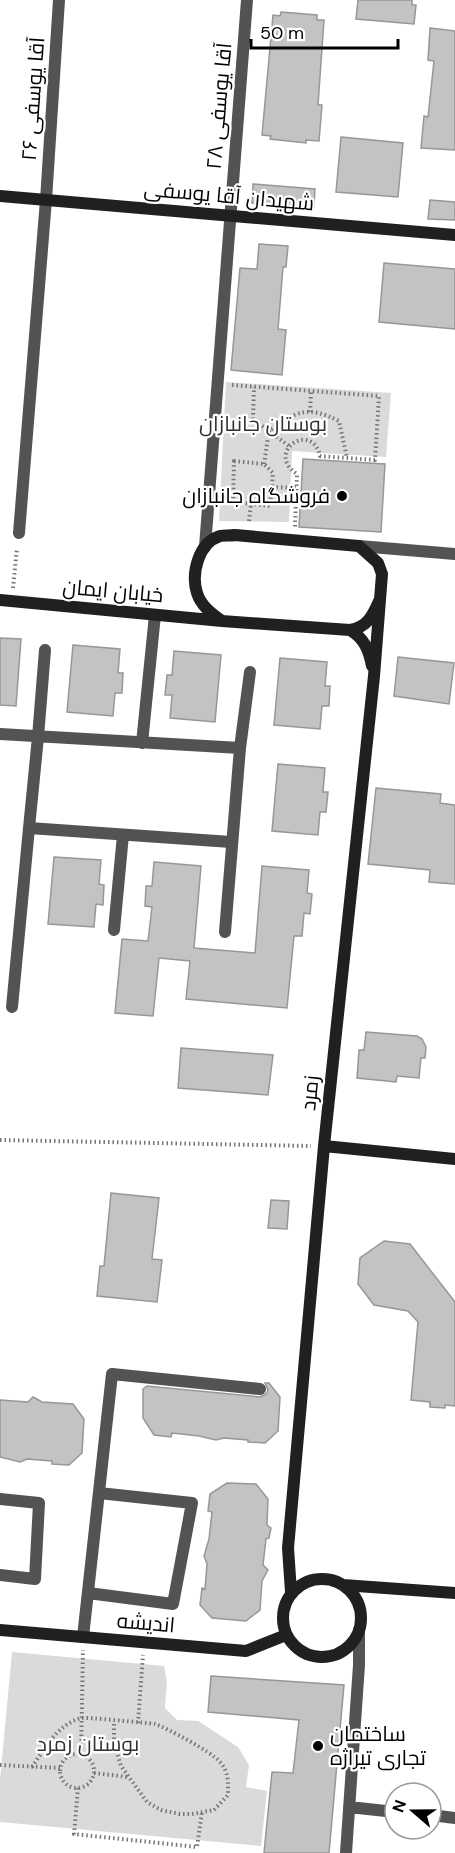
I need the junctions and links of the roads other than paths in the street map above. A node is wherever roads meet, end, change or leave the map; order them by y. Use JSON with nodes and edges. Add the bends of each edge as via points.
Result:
{"nodes":[{"id":1,"x":59,"y":0,"type":"edge"},
{"id":2,"x":247,"y":0,"type":"edge"},
{"id":3,"x":0,"y":196,"type":"edge"},
{"id":4,"x":46,"y":200,"type":"junction"},
{"id":5,"x":229,"y":216,"type":"junction"},
{"id":6,"x":455,"y":235,"type":"edge"},
{"id":7,"x":19,"y":533,"type":"road end"},
{"id":8,"x":359,"y":546,"type":"junction"},
{"id":9,"x":205,"y":547,"type":"junction"},
{"id":10,"x":395,"y":549,"type":"junction"},
{"id":11,"x":455,"y":554,"type":"edge"},
{"id":12,"x":382,"y":574,"type":"junction"},
{"id":13,"x":380,"y":599,"type":"junction"},
{"id":14,"x":6,"y":600,"type":"edge"},
{"id":15,"x":155,"y":615,"type":"junction"},
{"id":16,"x":222,"y":621,"type":"junction"},
{"id":17,"x":350,"y":630,"type":"junction"},
{"id":18,"x":45,"y":650,"type":"dead end"},
{"id":19,"x":250,"y":672,"type":"dead end"},
{"id":20,"x":374,"y":676,"type":"junction"},
{"id":21,"x":0,"y":734,"type":"edge"},
{"id":22,"x":39,"y":737,"type":"junction"},
{"id":23,"x":142,"y":743,"type":"junction"},
{"id":24,"x":240,"y":748,"type":"junction"},
{"id":25,"x":29,"y":828,"type":"junction"},
{"id":26,"x":123,"y":835,"type":"junction"},
{"id":27,"x":231,"y":842,"type":"junction"},
{"id":28,"x":114,"y":930,"type":"dead end"},
{"id":29,"x":225,"y":932,"type":"dead end"},
{"id":30,"x":12,"y":1007,"type":"dead end"},
{"id":31,"x":324,"y":1146,"type":"junction"},
{"id":32,"x":455,"y":1159,"type":"edge"},
{"id":33,"x":260,"y":1389,"type":"dead end"},
{"id":34,"x":99,"y":1493,"type":"junction"},
{"id":35,"x":0,"y":1499,"type":"edge"},
{"id":36,"x":0,"y":1575,"type":"edge"},
{"id":37,"x":343,"y":1585,"type":"junction"},
{"id":38,"x":291,"y":1592,"type":"junction"},
{"id":39,"x":88,"y":1593,"type":"junction"},
{"id":40,"x":455,"y":1593,"type":"edge"},
{"id":41,"x":0,"y":1630,"type":"edge"},
{"id":42,"x":359,"y":1630,"type":"junction"},
{"id":43,"x":286,"y":1635,"type":"junction"},
{"id":44,"x":83,"y":1637,"type":"junction"},
{"id":45,"x":350,"y":1807,"type":"junction"},
{"id":46,"x":383,"y":1811,"type":"edge"},
{"id":47,"x":346,"y":1853,"type":"edge"}],
"edges":[{"from":1,"to":4,"type":"street","name":"آقا یوسفی ۲۶"},
{"from":2,"to":5,"type":"street","name":"آقا یوسفی ۲۸"},
{"from":3,"to":4,"type":"street","name":"شهیدان آقا یوسفی"},
{"from":4,"to":5,"type":"street","name":"شهیدان آقا یوسفی"},
{"from":4,"to":7,"type":"street","name":"آقا یوسفی ۲۶"},
{"from":5,"to":6,"type":"street","name":"شهیدان آقا یوسفی"},
{"from":5,"to":9,"type":"street","name":"آقا یوسفی ۲۸"},
{"from":8,"to":9,"type":"street","via":[[235,535],[220,536]]},
{"from":8,"to":10,"type":"street"},
{"from":8,"to":12,"type":"street","via":[[378,563]]},
{"from":9,"to":16,"type":"street","via":[[198,559],[197,595],[206,609]]},
{"from":10,"to":11,"type":"street"},
{"from":10,"to":12,"type":"street","via":[[385,556]]},
{"from":12,"to":13,"type":"street","name":"زمرد"},
{"from":13,"to":17,"type":"street","via":[[365,625]]},
{"from":13,"to":20,"type":"street","name":"زمرد"},
{"from":14,"to":15,"type":"street","name":"خیابان ایمان"},
{"from":15,"to":16,"type":"street","name":"خیابان ایمان"},
{"from":15,"to":23,"type":"street"},
{"from":16,"to":17,"type":"street","name":"خیابان ایمان"},
{"from":17,"to":20,"type":"street","via":[[365,644]]},
{"from":18,"to":22,"type":"street"},
{"from":19,"to":24,"type":"street"},
{"from":20,"to":31,"type":"street","name":"زمرد"},
{"from":21,"to":22,"type":"street"},
{"from":22,"to":23,"type":"street"},
{"from":22,"to":25,"type":"street"},
{"from":23,"to":24,"type":"street"},
{"from":24,"to":27,"type":"street"},
{"from":25,"to":26,"type":"street"},
{"from":25,"to":30,"type":"street"},
{"from":26,"to":27,"type":"street"},
{"from":26,"to":28,"type":"street"},
{"from":27,"to":29,"type":"street"},
{"from":31,"to":32,"type":"street"},
{"from":31,"to":38,"type":"street","name":"زمرد","via":[[288,1548]]},
{"from":33,"to":34,"type":"street","via":[[112,1374]]},
{"from":34,"to":39,"type":"street"},
{"from":34,"to":39,"type":"street","via":[[192,1503],[173,1604]]},
{"from":35,"to":36,"type":"street","via":[[39,1503],[35,1579]]},
{"from":37,"to":38,"type":"street","via":[[322,1578],[310,1580]]},
{"from":37,"to":40,"type":"street"},
{"from":37,"to":42,"type":"street","via":[[359,1605]]},
{"from":38,"to":43,"type":"street","via":[[283,1613]]},
{"from":39,"to":44,"type":"street"},
{"from":41,"to":44,"type":"street","name":"انديشه"},
{"from":42,"to":43,"type":"street","via":[[343,1651],[317,1657],[293,1646]]},
{"from":42,"to":45,"type":"street"},
{"from":43,"to":44,"type":"street","name":"انديشه","via":[[246,1651]]},
{"from":45,"to":46,"type":"street"},
{"from":45,"to":47,"type":"street"}]}
